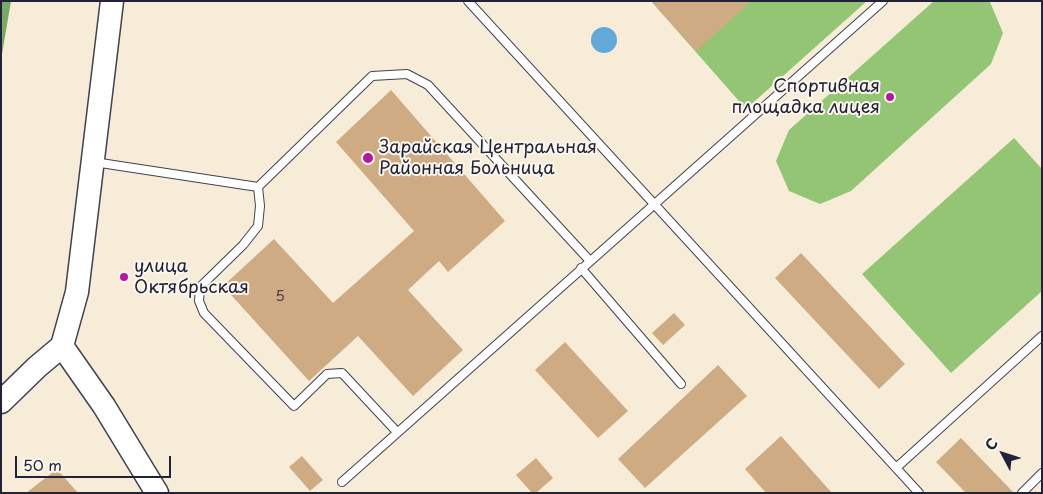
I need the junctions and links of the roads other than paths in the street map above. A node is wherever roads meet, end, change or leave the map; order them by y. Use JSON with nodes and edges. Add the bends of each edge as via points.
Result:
{"nodes":[{"id":1,"x":112,"y":1,"type":"edge"},
{"id":2,"x":468,"y":1,"type":"edge"},
{"id":3,"x":883,"y":1,"type":"edge"},
{"id":4,"x":92,"y":162,"type":"junction"},
{"id":5,"x":258,"y":187,"type":"junction"},
{"id":6,"x":654,"y":204,"type":"junction"},
{"id":7,"x":590,"y":261,"type":"junction"},
{"id":8,"x":581,"y":268,"type":"junction"},
{"id":9,"x":1042,"y":336,"type":"edge"},
{"id":10,"x":62,"y":346,"type":"junction"},
{"id":11,"x":682,"y":384,"type":"dead end"},
{"id":12,"x":1,"y":402,"type":"edge"},
{"id":13,"x":397,"y":432,"type":"junction"},
{"id":14,"x":896,"y":468,"type":"junction"},
{"id":15,"x":1042,"y":473,"type":"edge"},
{"id":16,"x":342,"y":482,"type":"dead end"},
{"id":17,"x":157,"y":493,"type":"edge"},
{"id":18,"x":918,"y":493,"type":"edge"},
{"id":19,"x":1022,"y":493,"type":"edge"}],
"edges":[{"from":1,"to":4,"type":"main road"},
{"from":2,"to":6,"type":"lane"},
{"from":3,"to":6,"type":"lane"},
{"from":4,"to":5,"type":"lane"},
{"from":4,"to":10,"type":"main road","via":[[77,292]]},
{"from":5,"to":7,"type":"lane","via":[[372,76],[407,74],[428,85]]},
{"from":5,"to":13,"type":"lane","via":[[258,226],[244,245],[200,287],[199,301],[204,313],[294,406],[327,374],[342,373]]},
{"from":6,"to":7,"type":"lane"},
{"from":6,"to":14,"type":"lane"},
{"from":7,"to":8,"type":"lane"},
{"from":8,"to":11,"type":"lane"},
{"from":8,"to":13,"type":"lane"},
{"from":9,"to":14,"type":"lane"},
{"from":10,"to":12,"type":"main road"},
{"from":10,"to":17,"type":"main road","via":[[104,406]]},
{"from":13,"to":16,"type":"lane"},
{"from":14,"to":18,"type":"lane"},
{"from":15,"to":19,"type":"lane"}]}
